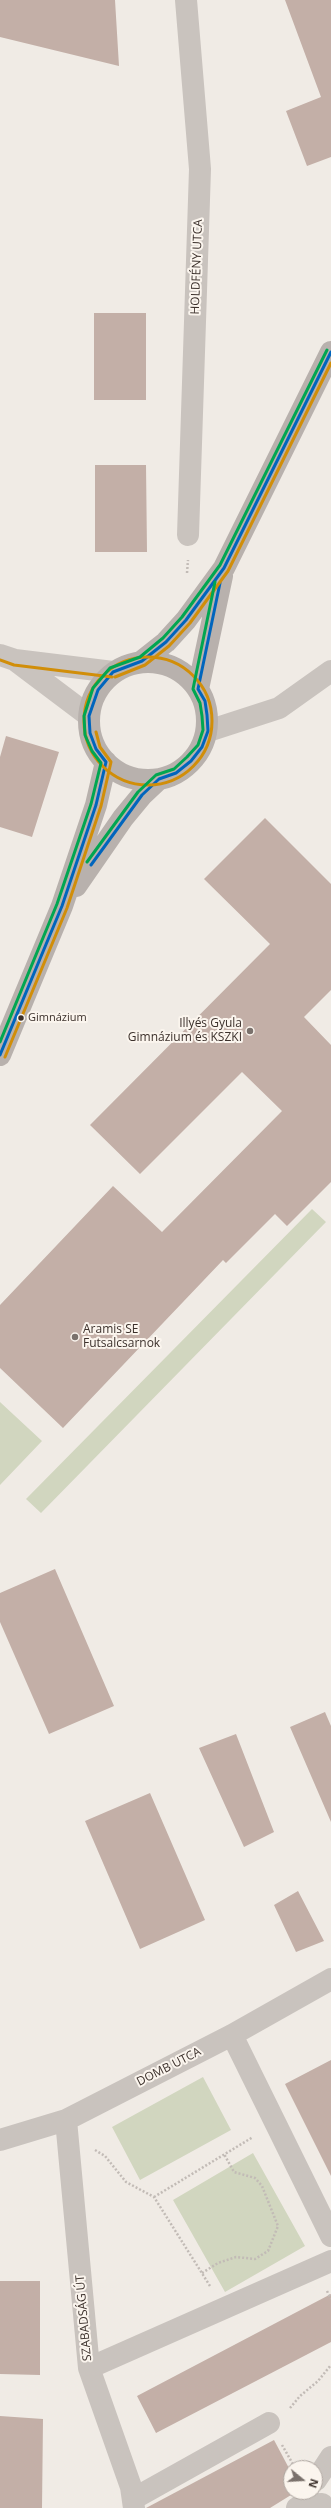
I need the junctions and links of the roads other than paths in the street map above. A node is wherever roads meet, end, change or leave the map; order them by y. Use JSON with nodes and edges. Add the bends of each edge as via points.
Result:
{"nodes":[{"id":1,"x":186,"y":0,"type":"edge"},
{"id":2,"x":331,"y":352,"type":"edge"},
{"id":3,"x":188,"y":535,"type":"dead end"},
{"id":4,"x":224,"y":568,"type":"junction"},
{"id":5,"x":7,"y":658,"type":"edge"},
{"id":6,"x":142,"y":662,"type":"junction"},
{"id":7,"x":331,"y":671,"type":"edge"},
{"id":8,"x":113,"y":672,"type":"junction"},
{"id":9,"x":198,"y":689,"type":"junction"},
{"id":10,"x":89,"y":716,"type":"junction"},
{"id":11,"x":208,"y":731,"type":"junction"},
{"id":12,"x":106,"y":762,"type":"junction"},
{"id":13,"x":159,"y":779,"type":"junction"},
{"id":14,"x":62,"y":906,"type":"junction"},
{"id":15,"x":0,"y":1055,"type":"edge"},
{"id":16,"x":331,"y":1979,"type":"edge"},
{"id":17,"x":232,"y":2035,"type":"junction"},
{"id":18,"x":66,"y":2127,"type":"junction"},
{"id":19,"x":0,"y":2140,"type":"edge"},
{"id":20,"x":331,"y":2236,"type":"edge"},
{"id":21,"x":331,"y":2261,"type":"edge"},
{"id":22,"x":89,"y":2368,"type":"junction"},
{"id":23,"x":269,"y":2423,"type":"road end"},
{"id":24,"x":331,"y":2457,"type":"edge"},
{"id":25,"x":323,"y":2469,"type":"edge"},
{"id":26,"x":134,"y":2503,"type":"edge"},
{"id":27,"x":322,"y":2504,"type":"dead end"},
{"id":28,"x":297,"y":2508,"type":"edge"}],
"edges":[{"from":1,"to":3,"type":"street","name":"HOLDFÉNY UTCA","via":[[200,169]]},
{"from":2,"to":4,"type":"main road"},
{"from":4,"to":6,"type":"main road","via":[[186,620],[166,642]]},
{"from":4,"to":9,"type":"main road"},
{"from":5,"to":8,"type":"street"},
{"from":5,"to":10,"type":"street"},
{"from":6,"to":8,"type":"main road"},
{"from":6,"to":9,"type":"main road","via":[[163,663],[183,673]]},
{"from":7,"to":11,"type":"street","via":[[279,708]]},
{"from":8,"to":10,"type":"main road","via":[[98,690]]},
{"from":9,"to":11,"type":"main road","via":[[205,701]]},
{"from":10,"to":12,"type":"main road","via":[[90,733]]},
{"from":11,"to":13,"type":"main road","via":[[202,747],[191,762],[176,773]]},
{"from":12,"to":13,"type":"main road","via":[[121,774],[140,780]]},
{"from":12,"to":14,"type":"main road","via":[[96,805]]},
{"from":13,"to":14,"type":"main road","via":[[123,818]]},
{"from":14,"to":15,"type":"main road"},
{"from":16,"to":17,"type":"street","name":"DOMB UTCA"},
{"from":17,"to":18,"type":"street","name":"DOMB UTCA"},
{"from":17,"to":20,"type":"street"},
{"from":18,"to":19,"type":"street","name":"DOMB UTCA"},
{"from":18,"to":22,"type":"street","name":"SZABADSÁG ÚT"},
{"from":21,"to":22,"type":"street"},
{"from":22,"to":26,"type":"street","name":"SZABADSÁG ÚT","via":[[131,2487]]},
{"from":23,"to":26,"type":"street"},
{"from":24,"to":25,"type":"street"},
{"from":27,"to":28,"type":"street","via":[[302,2505]]}]}
